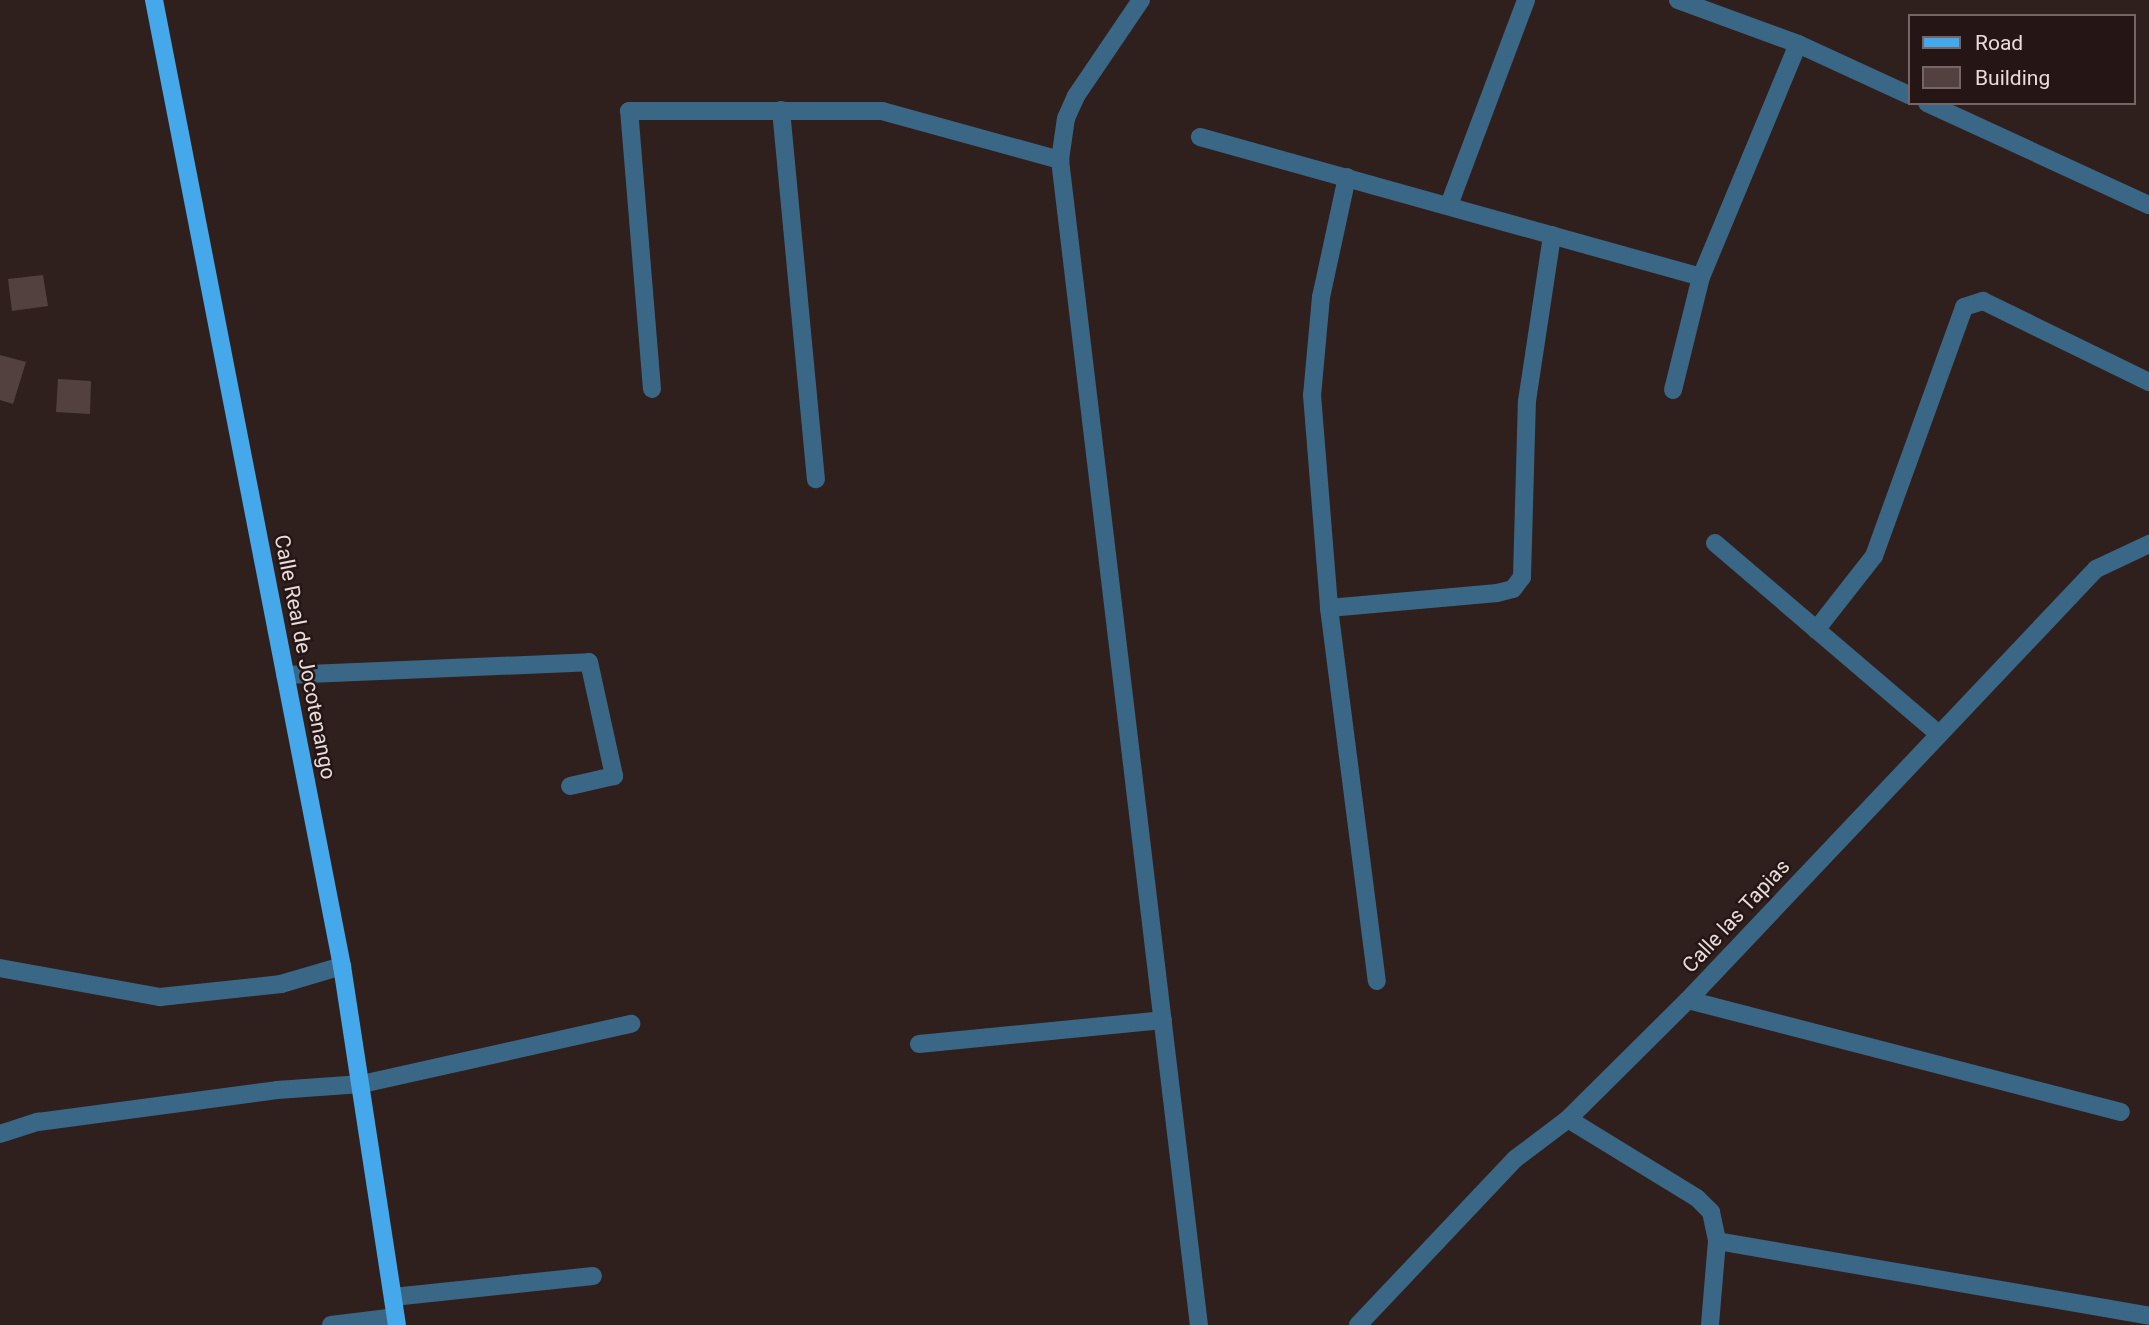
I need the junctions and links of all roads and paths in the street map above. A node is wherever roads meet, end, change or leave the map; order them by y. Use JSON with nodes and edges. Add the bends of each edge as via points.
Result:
{"nodes":[{"id":1,"x":154,"y":0,"type":"edge"},
{"id":2,"x":1141,"y":0,"type":"edge"},
{"id":3,"x":1526,"y":0,"type":"edge"},
{"id":4,"x":1678,"y":0,"type":"edge"},
{"id":5,"x":1798,"y":44,"type":"junction"},
{"id":6,"x":1908,"y":95,"type":"edge"},
{"id":7,"x":1931,"y":105,"type":"edge"},
{"id":8,"x":781,"y":110,"type":"junction"},
{"id":9,"x":1200,"y":137,"type":"dead end"},
{"id":10,"x":1060,"y":160,"type":"junction"},
{"id":11,"x":1346,"y":177,"type":"junction"},
{"id":12,"x":1450,"y":205,"type":"junction"},
{"id":13,"x":2149,"y":205,"type":"edge"},
{"id":14,"x":1552,"y":235,"type":"junction"},
{"id":15,"x":1701,"y":277,"type":"junction"},
{"id":16,"x":2149,"y":382,"type":"edge"},
{"id":17,"x":652,"y":389,"type":"dead end"},
{"id":18,"x":1673,"y":390,"type":"dead end"},
{"id":19,"x":816,"y":479,"type":"dead end"},
{"id":20,"x":1715,"y":543,"type":"dead end"},
{"id":21,"x":2149,"y":544,"type":"edge"},
{"id":22,"x":1329,"y":608,"type":"junction"},
{"id":23,"x":1816,"y":629,"type":"junction"},
{"id":24,"x":285,"y":675,"type":"junction"},
{"id":25,"x":1939,"y":734,"type":"junction"},
{"id":26,"x":570,"y":786,"type":"dead end"},
{"id":27,"x":342,"y":965,"type":"junction"},
{"id":28,"x":0,"y":968,"type":"edge"},
{"id":29,"x":1377,"y":982,"type":"dead end"},
{"id":30,"x":1688,"y":1000,"type":"junction"},
{"id":31,"x":1163,"y":1020,"type":"junction"},
{"id":32,"x":631,"y":1024,"type":"dead end"},
{"id":33,"x":919,"y":1044,"type":"dead end"},
{"id":34,"x":362,"y":1084,"type":"junction"},
{"id":35,"x":2121,"y":1112,"type":"dead end"},
{"id":36,"x":1568,"y":1119,"type":"junction"},
{"id":37,"x":0,"y":1133,"type":"edge"},
{"id":38,"x":1717,"y":1241,"type":"junction"},
{"id":39,"x":593,"y":1276,"type":"dead end"},
{"id":40,"x":393,"y":1297,"type":"junction"},
{"id":41,"x":2149,"y":1316,"type":"edge"},
{"id":42,"x":396,"y":1321,"type":"edge"},
{"id":43,"x":331,"y":1325,"type":"edge"},
{"id":44,"x":1199,"y":1325,"type":"edge"},
{"id":45,"x":1358,"y":1325,"type":"edge"},
{"id":46,"x":1710,"y":1325,"type":"edge"}],
"edges":[{"from":1,"to":24,"type":"main road","name":"Calle Real de Jocotenango"},
{"from":2,"to":10,"type":"street","via":[[1076,96],[1066,118]]},
{"from":3,"to":12,"type":"street"},
{"from":4,"to":5,"type":"street"},
{"from":5,"to":6,"type":"street"},
{"from":5,"to":15,"type":"street"},
{"from":7,"to":13,"type":"street"},
{"from":8,"to":10,"type":"street","via":[[882,111]]},
{"from":8,"to":17,"type":"street","via":[[629,111]]},
{"from":8,"to":19,"type":"street"},
{"from":9,"to":11,"type":"street"},
{"from":10,"to":31,"type":"street"},
{"from":11,"to":12,"type":"street"},
{"from":11,"to":22,"type":"street","via":[[1321,297],[1312,395]]},
{"from":12,"to":14,"type":"street"},
{"from":14,"to":15,"type":"street"},
{"from":14,"to":22,"type":"street","via":[[1527,401],[1522,577],[1513,589],[1497,593]]},
{"from":15,"to":18,"type":"street"},
{"from":16,"to":23,"type":"street","via":[[1983,301],[1964,307],[1874,556]]},
{"from":20,"to":23,"type":"street"},
{"from":21,"to":25,"type":"street","name":"Calle las Tapias","via":[[2096,569]]},
{"from":22,"to":29,"type":"street"},
{"from":23,"to":25,"type":"street"},
{"from":24,"to":26,"type":"street","via":[[589,662],[614,776]]},
{"from":24,"to":27,"type":"main road","name":"Calle Real de Jocotenango"},
{"from":25,"to":30,"type":"street","name":"Calle las Tapias"},
{"from":27,"to":28,"type":"street","via":[[281,984],[160,996]]},
{"from":27,"to":34,"type":"main road","name":"Calle Real de Jocotenango"},
{"from":30,"to":35,"type":"street"},
{"from":30,"to":36,"type":"street","name":"Calle las Tapias"},
{"from":31,"to":33,"type":"street"},
{"from":31,"to":44,"type":"street"},
{"from":32,"to":34,"type":"street"},
{"from":34,"to":37,"type":"street","via":[[277,1090],[38,1122]]},
{"from":34,"to":40,"type":"main road","name":"Calle Real de Jocotenango"},
{"from":36,"to":38,"type":"street","via":[[1697,1198],[1711,1212]]},
{"from":36,"to":45,"type":"street","name":"Calle las Tapias","via":[[1515,1159]]},
{"from":38,"to":41,"type":"street"},
{"from":38,"to":46,"type":"street"},
{"from":39,"to":40,"type":"street"},
{"from":40,"to":42,"type":"main road","name":"Calle Real de Jocotenango"},
{"from":42,"to":43,"type":"street"}]}
